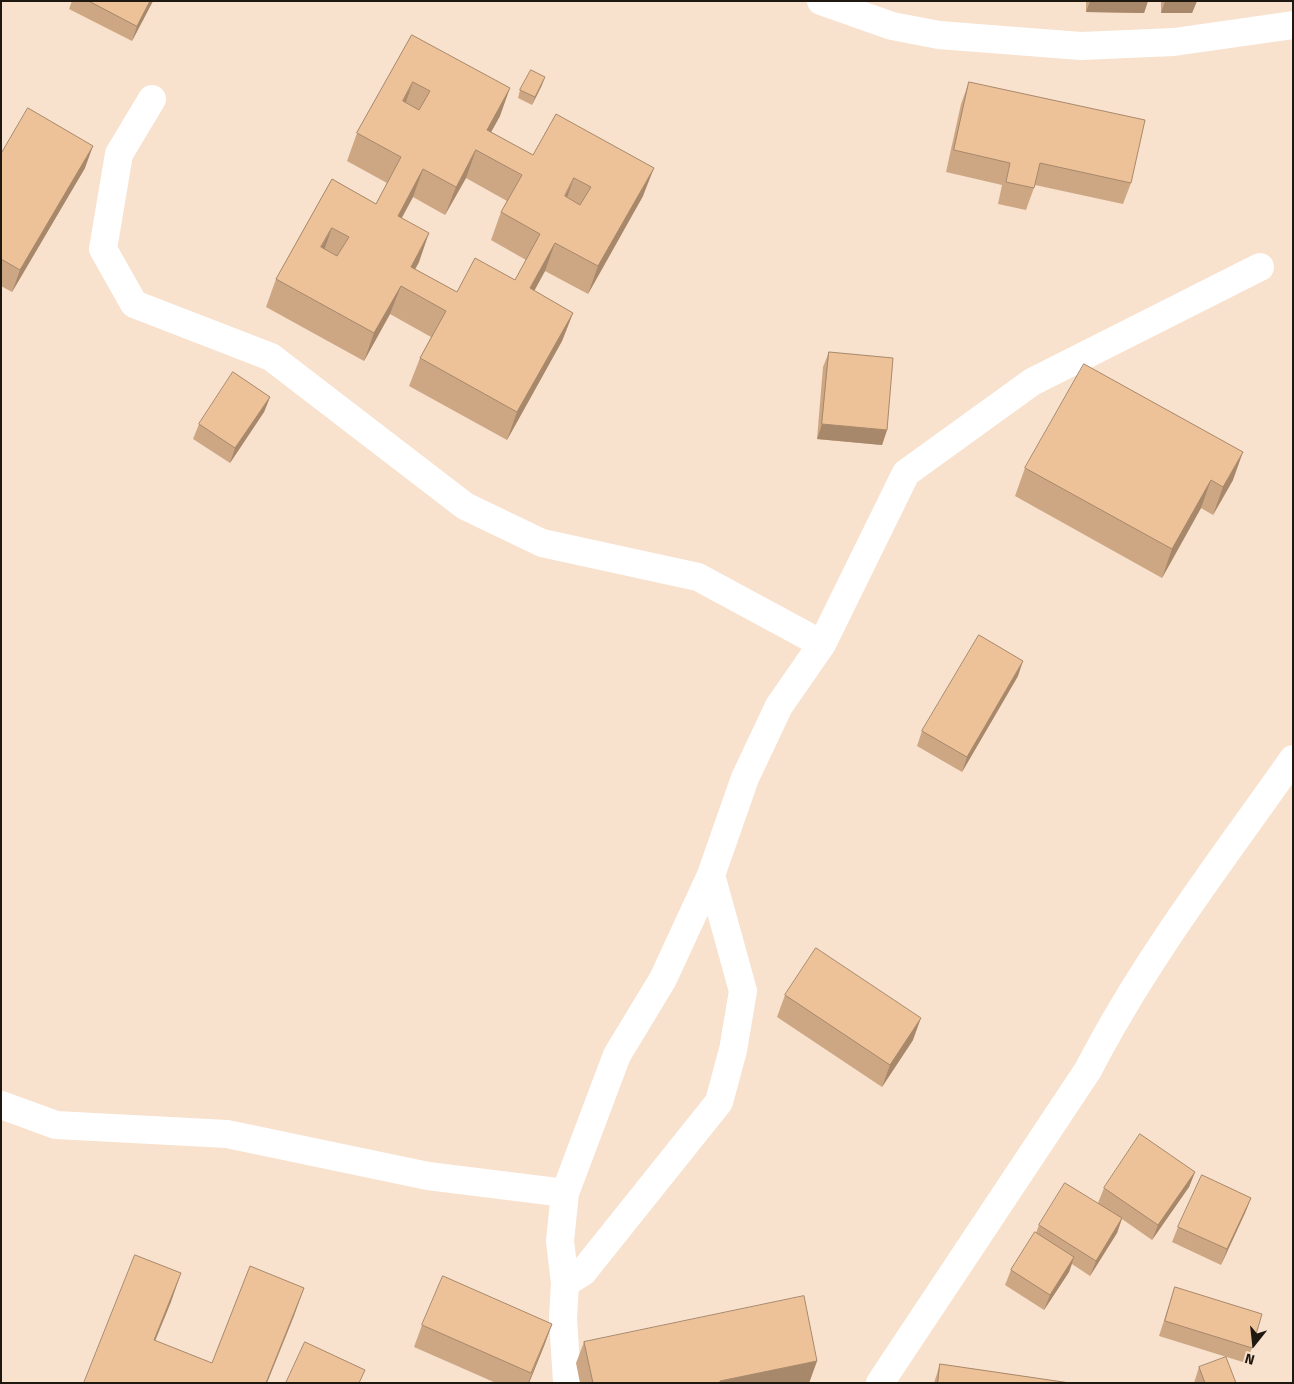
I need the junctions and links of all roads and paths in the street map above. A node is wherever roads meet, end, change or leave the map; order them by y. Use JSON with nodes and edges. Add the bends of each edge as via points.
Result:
{"nodes":[{"id":1,"x":821,"y":1,"type":"edge"},
{"id":2,"x":1293,"y":25,"type":"edge"},
{"id":3,"x":152,"y":98,"type":"dead end"},
{"id":4,"x":1260,"y":267,"type":"dead end"},
{"id":5,"x":822,"y":644,"type":"junction"},
{"id":6,"x":1293,"y":759,"type":"edge"},
{"id":7,"x":711,"y":875,"type":"junction"},
{"id":8,"x":1,"y":1105,"type":"edge"},
{"id":9,"x":565,"y":1193,"type":"junction"},
{"id":10,"x":566,"y":1283,"type":"junction"},
{"id":11,"x":567,"y":1383,"type":"edge"},
{"id":12,"x":880,"y":1383,"type":"edge"}],
"edges":[{"from":1,"to":2,"type":"street","via":[[892,26],[939,36],[1081,46],[1174,42]]},
{"from":3,"to":5,"type":"street","via":[[119,154],[104,249],[134,304],[271,357],[465,506],[542,543],[698,577]]},
{"from":4,"to":5,"type":"street","via":[[1032,382],[906,473]]},
{"from":5,"to":7,"type":"street","via":[[779,706],[766,733],[745,778]]},
{"from":6,"to":12,"type":"street","via":[[1164,944],[1113,1022],[1088,1070]]},
{"from":7,"to":9,"type":"street","via":[[662,979],[616,1055]]},
{"from":7,"to":10,"type":"street","via":[[742,991],[733,1050],[720,1102],[583,1272]]},
{"from":8,"to":9,"type":"street","via":[[56,1126],[227,1134],[428,1176]]},
{"from":9,"to":10,"type":"street","via":[[560,1241]]},
{"from":10,"to":11,"type":"street","via":[[563,1318]]}]}
